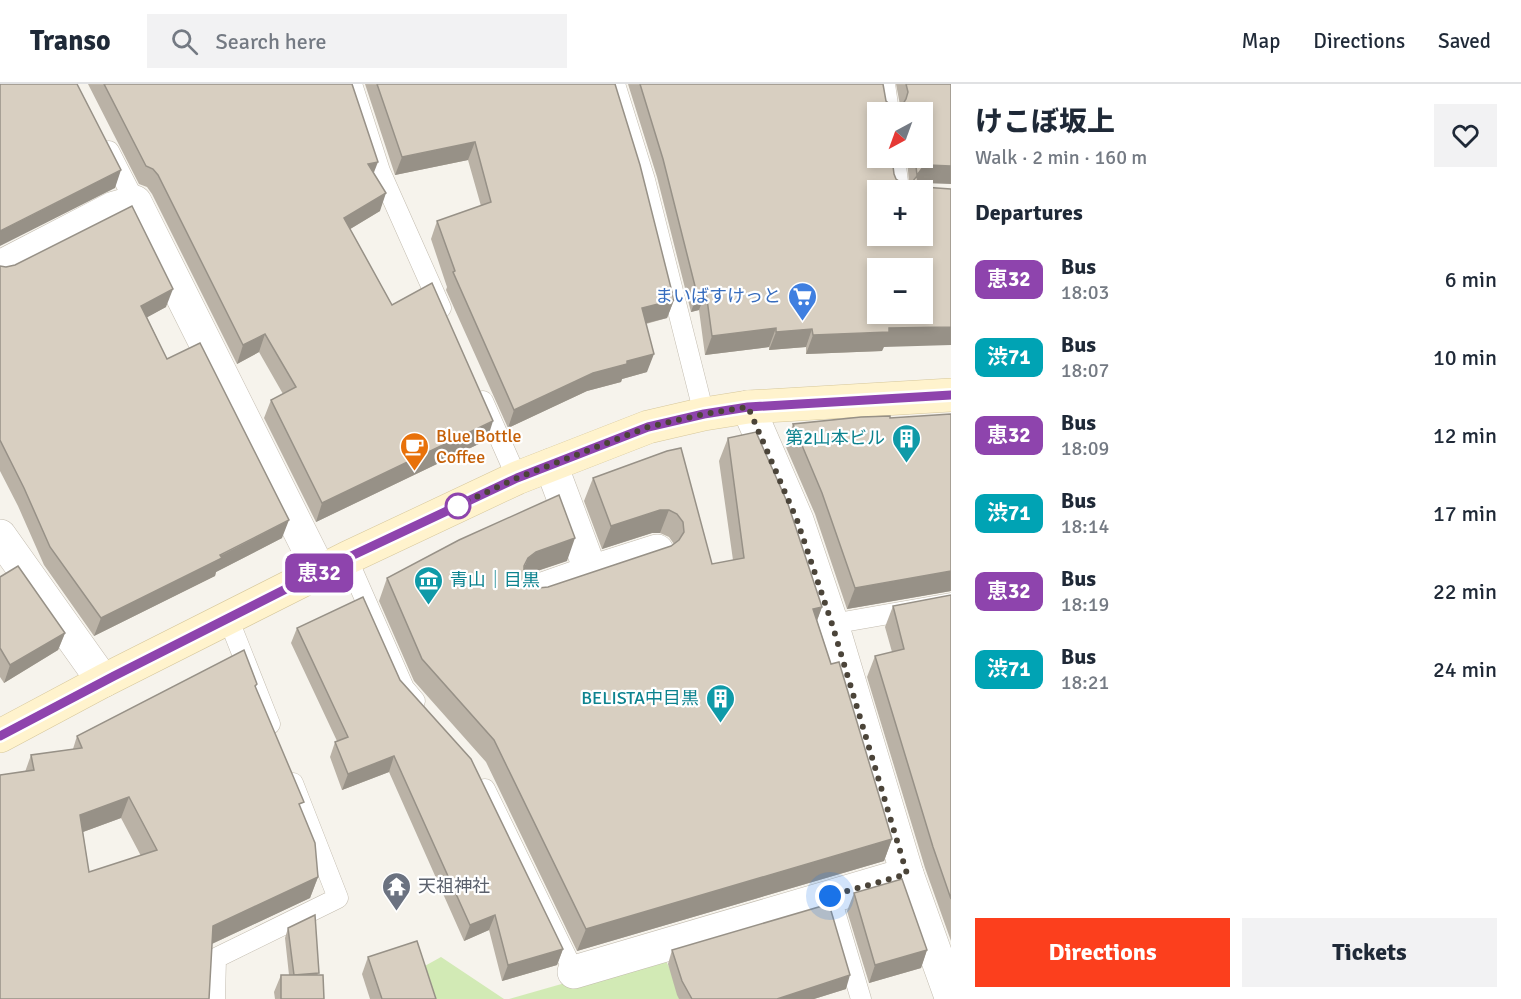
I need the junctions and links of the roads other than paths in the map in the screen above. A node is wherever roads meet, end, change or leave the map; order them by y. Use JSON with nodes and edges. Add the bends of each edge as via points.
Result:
{"nodes":[{"id":1,"x":352,"y":84,"type":"edge"},
{"id":2,"x":615,"y":84,"type":"edge"},
{"id":3,"x":885,"y":84,"type":"edge"},
{"id":4,"x":888,"y":102,"type":"edge"},
{"id":5,"x":100,"y":133,"type":"edge"},
{"id":6,"x":135,"y":202,"type":"junction"},
{"id":7,"x":0,"y":267,"type":"edge"},
{"id":8,"x":448,"y":324,"type":"edge"},
{"id":9,"x":473,"y":379,"type":"edge"},
{"id":10,"x":951,"y":395,"type":"edge"},
{"id":11,"x":748,"y":407,"type":"junction"},
{"id":12,"x":704,"y":414,"type":"junction"},
{"id":13,"x":550,"y":465,"type":"junction"},
{"id":14,"x":517,"y":478,"type":"junction"},
{"id":15,"x":0,"y":536,"type":"edge"},
{"id":16,"x":657,"y":551,"type":"edge"},
{"id":17,"x":333,"y":565,"type":"junction"},
{"id":18,"x":591,"y":572,"type":"junction"},
{"id":19,"x":534,"y":592,"type":"edge"},
{"id":20,"x":951,"y":603,"type":"edge"},
{"id":21,"x":228,"y":618,"type":"junction"},
{"id":22,"x":832,"y":624,"type":"junction"},
{"id":23,"x":103,"y":681,"type":"junction"},
{"id":24,"x":428,"y":715,"type":"edge"},
{"id":25,"x":0,"y":736,"type":"edge"},
{"id":26,"x":275,"y":736,"type":"edge"},
{"id":27,"x":475,"y":768,"type":"edge"},
{"id":28,"x":287,"y":769,"type":"edge"},
{"id":29,"x":907,"y":874,"type":"junction"},
{"id":30,"x":830,"y":896,"type":"junction"},
{"id":31,"x":574,"y":972,"type":"joint"},
{"id":32,"x":951,"y":997,"type":"edge"},
{"id":33,"x":214,"y":999,"type":"edge"},
{"id":34,"x":861,"y":999,"type":"edge"}],
"edges":[{"from":1,"to":8,"type":"lane","via":[[380,171]]},
{"from":2,"to":12,"type":"lane","via":[[645,180]]},
{"from":3,"to":4,"type":"lane"},
{"from":5,"to":6,"type":"lane"},
{"from":6,"to":7,"type":"street","via":[[114,208]]},
{"from":6,"to":17,"type":"street"},
{"from":9,"to":14,"type":"lane"},
{"from":10,"to":11,"type":"main road"},
{"from":11,"to":12,"type":"main road"},
{"from":11,"to":22,"type":"street","via":[[797,520]]},
{"from":12,"to":13,"type":"main road","via":[[648,427]]},
{"from":13,"to":14,"type":"main road"},
{"from":13,"to":18,"type":"street"},
{"from":14,"to":17,"type":"main road"},
{"from":15,"to":23,"type":"street"},
{"from":16,"to":18,"type":"street"},
{"from":17,"to":21,"type":"main road"},
{"from":17,"to":24,"type":"lane","via":[[404,688]]},
{"from":18,"to":19,"type":"street"},
{"from":20,"to":22,"type":"lane"},
{"from":21,"to":23,"type":"main road"},
{"from":21,"to":26,"type":"lane"},
{"from":22,"to":29,"type":"street"},
{"from":23,"to":25,"type":"main road"},
{"from":27,"to":31,"type":"lane"},
{"from":28,"to":33,"type":"lane","via":[[338,898],[216,958]]},
{"from":29,"to":30,"type":"street"},
{"from":29,"to":32,"type":"street"},
{"from":30,"to":31,"type":"street"},
{"from":30,"to":34,"type":"lane"}]}
